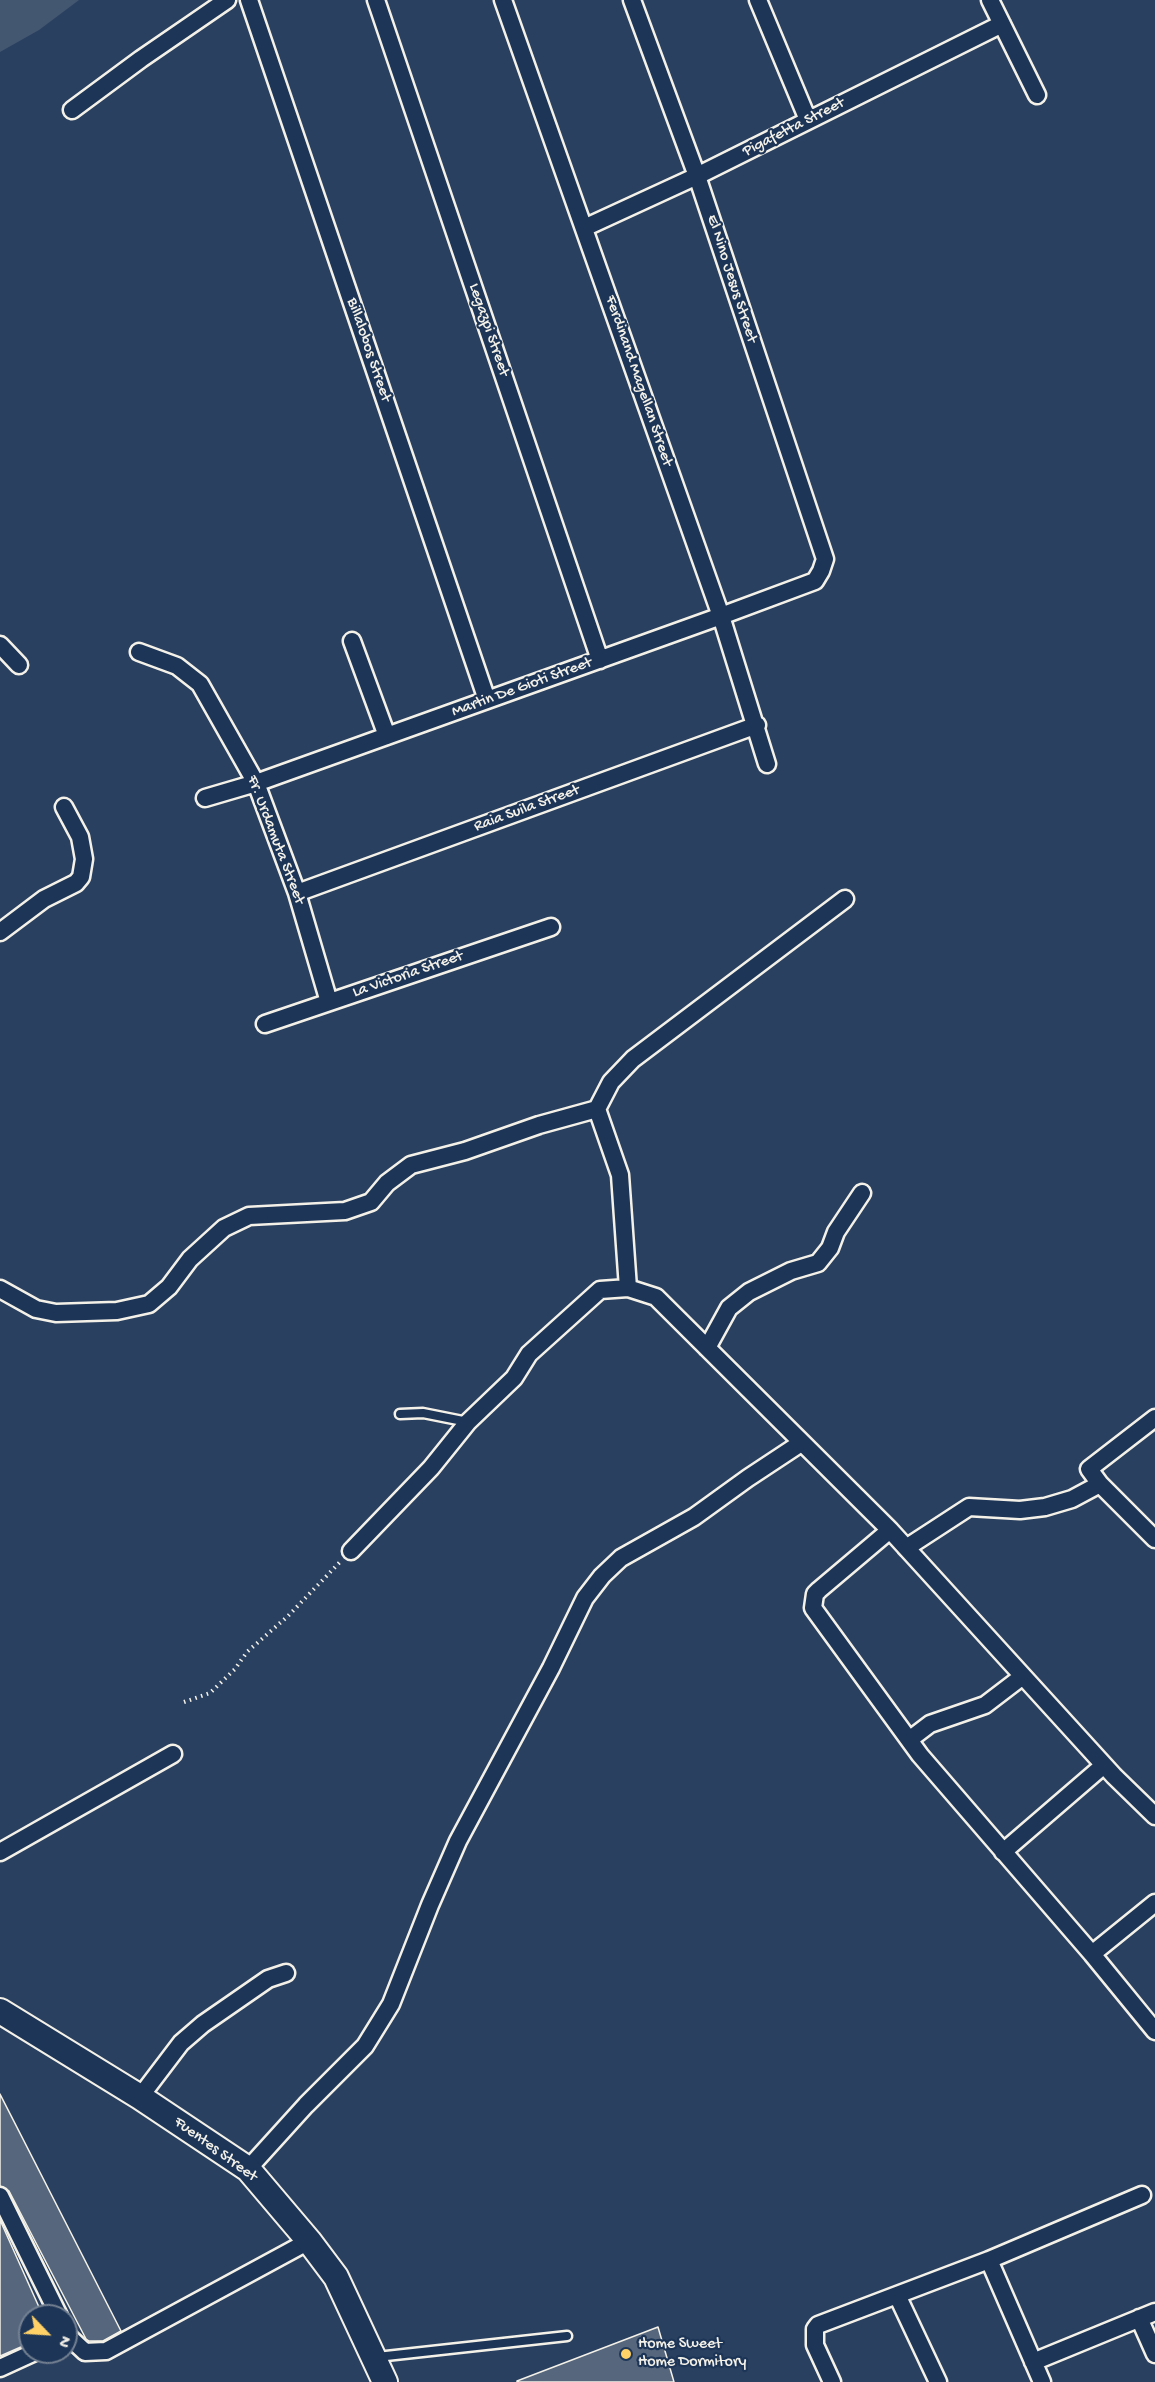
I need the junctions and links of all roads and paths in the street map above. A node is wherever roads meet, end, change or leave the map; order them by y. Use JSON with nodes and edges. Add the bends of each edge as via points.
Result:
{"nodes":[{"id":1,"x":227,"y":0,"type":"edge"},
{"id":2,"x":249,"y":0,"type":"edge"},
{"id":3,"x":376,"y":0,"type":"edge"},
{"id":4,"x":503,"y":0,"type":"edge"},
{"id":5,"x":632,"y":0,"type":"edge"},
{"id":6,"x":758,"y":0,"type":"edge"},
{"id":7,"x":990,"y":0,"type":"edge"},
{"id":8,"x":1002,"y":24,"type":"junction"},
{"id":9,"x":1037,"y":95,"type":"dead end"},
{"id":10,"x":72,"y":110,"type":"dead end"},
{"id":11,"x":808,"y":120,"type":"junction"},
{"id":12,"x":697,"y":176,"type":"junction"},
{"id":13,"x":584,"y":228,"type":"junction"},
{"id":14,"x":825,"y":559,"type":"joint"},
{"id":15,"x":722,"y":616,"type":"junction"},
{"id":16,"x":352,"y":641,"type":"dead end"},
{"id":17,"x":0,"y":645,"type":"edge"},
{"id":18,"x":139,"y":652,"type":"dead end"},
{"id":19,"x":600,"y":660,"type":"junction"},
{"id":20,"x":19,"y":665,"type":"dead end"},
{"id":21,"x":487,"y":700,"type":"junction"},
{"id":22,"x":757,"y":725,"type":"junction"},
{"id":23,"x":387,"y":736,"type":"junction"},
{"id":24,"x":767,"y":764,"type":"dead end"},
{"id":25,"x":256,"y":783,"type":"junction"},
{"id":26,"x":205,"y":798,"type":"dead end"},
{"id":27,"x":64,"y":807,"type":"dead end"},
{"id":28,"x":297,"y":893,"type":"junction"},
{"id":29,"x":845,"y":899,"type":"dead end"},
{"id":30,"x":551,"y":927,"type":"dead end"},
{"id":31,"x":0,"y":932,"type":"edge"},
{"id":32,"x":329,"y":1002,"type":"junction"},
{"id":33,"x":265,"y":1024,"type":"dead end"},
{"id":34,"x":597,"y":1109,"type":"junction"},
{"id":35,"x":862,"y":1193,"type":"dead end"},
{"id":36,"x":0,"y":1288,"type":"edge"},
{"id":37,"x":628,"y":1288,"type":"junction"},
{"id":38,"x":707,"y":1348,"type":"junction"},
{"id":39,"x":400,"y":1414,"type":"dead end"},
{"id":40,"x":1155,"y":1418,"type":"edge"},
{"id":41,"x":468,"y":1422,"type":"junction"},
{"id":42,"x":801,"y":1443,"type":"junction"},
{"id":43,"x":1100,"y":1484,"type":"junction"},
{"id":44,"x":890,"y":1530,"type":"junction"},
{"id":45,"x":1154,"y":1537,"type":"edge"},
{"id":46,"x":906,"y":1548,"type":"junction"},
{"id":47,"x":351,"y":1551,"type":"joint"},
{"id":48,"x":1023,"y":1676,"type":"junction"},
{"id":49,"x":184,"y":1702,"type":"dead end"},
{"id":50,"x":909,"y":1740,"type":"junction"},
{"id":51,"x":173,"y":1754,"type":"dead end"},
{"id":52,"x":1104,"y":1765,"type":"junction"},
{"id":53,"x":1155,"y":1816,"type":"edge"},
{"id":54,"x":0,"y":1852,"type":"edge"},
{"id":55,"x":1003,"y":1852,"type":"junction"},
{"id":56,"x":1155,"y":1903,"type":"edge"},
{"id":57,"x":1092,"y":1954,"type":"junction"},
{"id":58,"x":286,"y":1973,"type":"dead end"},
{"id":59,"x":0,"y":2011,"type":"edge"},
{"id":60,"x":1155,"y":2031,"type":"edge"},
{"id":61,"x":140,"y":2097,"type":"junction"},
{"id":62,"x":248,"y":2169,"type":"junction"},
{"id":63,"x":1142,"y":2195,"type":"dead end"},
{"id":64,"x":0,"y":2196,"type":"edge"},
{"id":65,"x":309,"y":2241,"type":"junction"},
{"id":66,"x":989,"y":2260,"type":"junction"},
{"id":67,"x":897,"y":2295,"type":"junction"},
{"id":68,"x":53,"y":2304,"type":"edge"},
{"id":69,"x":1155,"y":2312,"type":"edge"},
{"id":70,"x":1138,"y":2318,"type":"junction"},
{"id":71,"x":567,"y":2336,"type":"dead end"},
{"id":72,"x":78,"y":2345,"type":"edge"},
{"id":73,"x":1155,"y":2354,"type":"edge"},
{"id":74,"x":373,"y":2357,"type":"junction"},
{"id":75,"x":18,"y":2359,"type":"edge"},
{"id":76,"x":1033,"y":2362,"type":"junction"},
{"id":77,"x":0,"y":2367,"type":"edge"},
{"id":78,"x":385,"y":2382,"type":"edge"},
{"id":79,"x":832,"y":2382,"type":"edge"},
{"id":80,"x":938,"y":2382,"type":"edge"},
{"id":81,"x":1042,"y":2382,"type":"edge"}],
"edges":[{"from":1,"to":10,"type":"street"},
{"from":2,"to":21,"type":"street","name":"Billalobos Street"},
{"from":3,"to":19,"type":"street","name":"Legazpi Street"},
{"from":4,"to":13,"type":"street","name":"Ferdinand Magellan Street"},
{"from":5,"to":12,"type":"street","name":"El Nino Jesus Street"},
{"from":6,"to":11,"type":"street"},
{"from":7,"to":8,"type":"street"},
{"from":8,"to":9,"type":"street"},
{"from":8,"to":11,"type":"street","name":"Pigafetta Street"},
{"from":11,"to":12,"type":"street","name":"Pigafetta Street"},
{"from":12,"to":13,"type":"street","name":"Pigafetta Street"},
{"from":12,"to":14,"type":"street","name":"El Nino Jesus Street"},
{"from":13,"to":15,"type":"street","name":"Ferdinand Magellan Street"},
{"from":14,"to":15,"type":"street","name":"Martin De Gioti Street","via":[[815,580]]},
{"from":15,"to":19,"type":"street","name":"Martin De Gioti Street"},
{"from":15,"to":22,"type":"street","name":"Ferdinand Magellan Street"},
{"from":16,"to":23,"type":"street"},
{"from":17,"to":20,"type":"street"},
{"from":18,"to":25,"type":"street","name":"Fr. Urdamuta Street","via":[[177,666],[200,684]]},
{"from":19,"to":21,"type":"street","name":"Martin De Gioti Street"},
{"from":21,"to":23,"type":"street","name":"Martin De Gioti Street"},
{"from":22,"to":24,"type":"street","name":"Ferdinand Magellan Street"},
{"from":22,"to":28,"type":"street","name":"Raia Suila Street"},
{"from":23,"to":25,"type":"street","name":"Martin De Gioti Street"},
{"from":25,"to":26,"type":"street","name":"Martin De Gioti Street"},
{"from":25,"to":28,"type":"street","name":"Fr. Urdamuta Street"},
{"from":27,"to":31,"type":"street","via":[[80,837],[84,859],[81,877]]},
{"from":28,"to":32,"type":"street","name":"Fr. Urdamuta Street"},
{"from":29,"to":34,"type":"street","via":[[633,1059],[611,1082]]},
{"from":30,"to":32,"type":"street","name":"La Victoria Street"},
{"from":32,"to":33,"type":"street","name":"La Victoria Street"},
{"from":34,"to":36,"type":"street","via":[[411,1166],[387,1183],[371,1203],[345,1211],[249,1216],[224,1228],[149,1304],[117,1311],[56,1313],[36,1308]]},
{"from":34,"to":37,"type":"street","via":[[620,1175]]},
{"from":35,"to":38,"type":"street","via":[[818,1263],[791,1271],[749,1292],[729,1308]]},
{"from":37,"to":38,"type":"street","via":[[656,1297]]},
{"from":37,"to":41,"type":"street","via":[[600,1290],[581,1305],[529,1354],[514,1378]]},
{"from":38,"to":42,"type":"street"},
{"from":39,"to":41,"type":"lane","via":[[423,1413]]},
{"from":40,"to":43,"type":"street","via":[[1089,1469]]},
{"from":41,"to":47,"type":"street","via":[[431,1468]]},
{"from":42,"to":44,"type":"street"},
{"from":42,"to":62,"type":"street","via":[[694,1517],[621,1558],[585,1598],[458,1841],[391,2004],[365,2046]]},
{"from":43,"to":45,"type":"street"},
{"from":43,"to":46,"type":"street","via":[[1045,1507],[969,1508]]},
{"from":44,"to":46,"type":"street"},
{"from":44,"to":50,"type":"street","via":[[815,1594],[813,1608]]},
{"from":46,"to":48,"type":"street"},
{"from":47,"to":49,"type":"path","via":[[210,1693]]},
{"from":48,"to":50,"type":"street","via":[[985,1705],[930,1724]]},
{"from":48,"to":52,"type":"street"},
{"from":50,"to":55,"type":"street"},
{"from":51,"to":54,"type":"street"},
{"from":52,"to":53,"type":"street"},
{"from":52,"to":55,"type":"street"},
{"from":55,"to":57,"type":"street"},
{"from":56,"to":57,"type":"street"},
{"from":57,"to":60,"type":"street"},
{"from":58,"to":61,"type":"street","via":[[268,1979],[203,2024],[181,2043]]},
{"from":59,"to":61,"type":"street","name":"Fuentes Street"},
{"from":61,"to":62,"type":"street","name":"Fuentes Street"},
{"from":62,"to":65,"type":"street","name":"Fuentes Street"},
{"from":63,"to":66,"type":"street"},
{"from":64,"to":68,"type":"street"},
{"from":65,"to":72,"type":"street","via":[[106,2351],[85,2352]]},
{"from":65,"to":74,"type":"street","name":"Fuentes Street","via":[[336,2277]]},
{"from":66,"to":67,"type":"street"},
{"from":66,"to":76,"type":"street"},
{"from":67,"to":79,"type":"street","via":[[815,2329],[815,2345]]},
{"from":67,"to":80,"type":"street"},
{"from":69,"to":70,"type":"street"},
{"from":70,"to":73,"type":"street"},
{"from":70,"to":76,"type":"street"},
{"from":71,"to":74,"type":"lane"},
{"from":74,"to":78,"type":"street","name":"Fuentes Street"},
{"from":75,"to":77,"type":"street"},
{"from":76,"to":81,"type":"street"}]}
